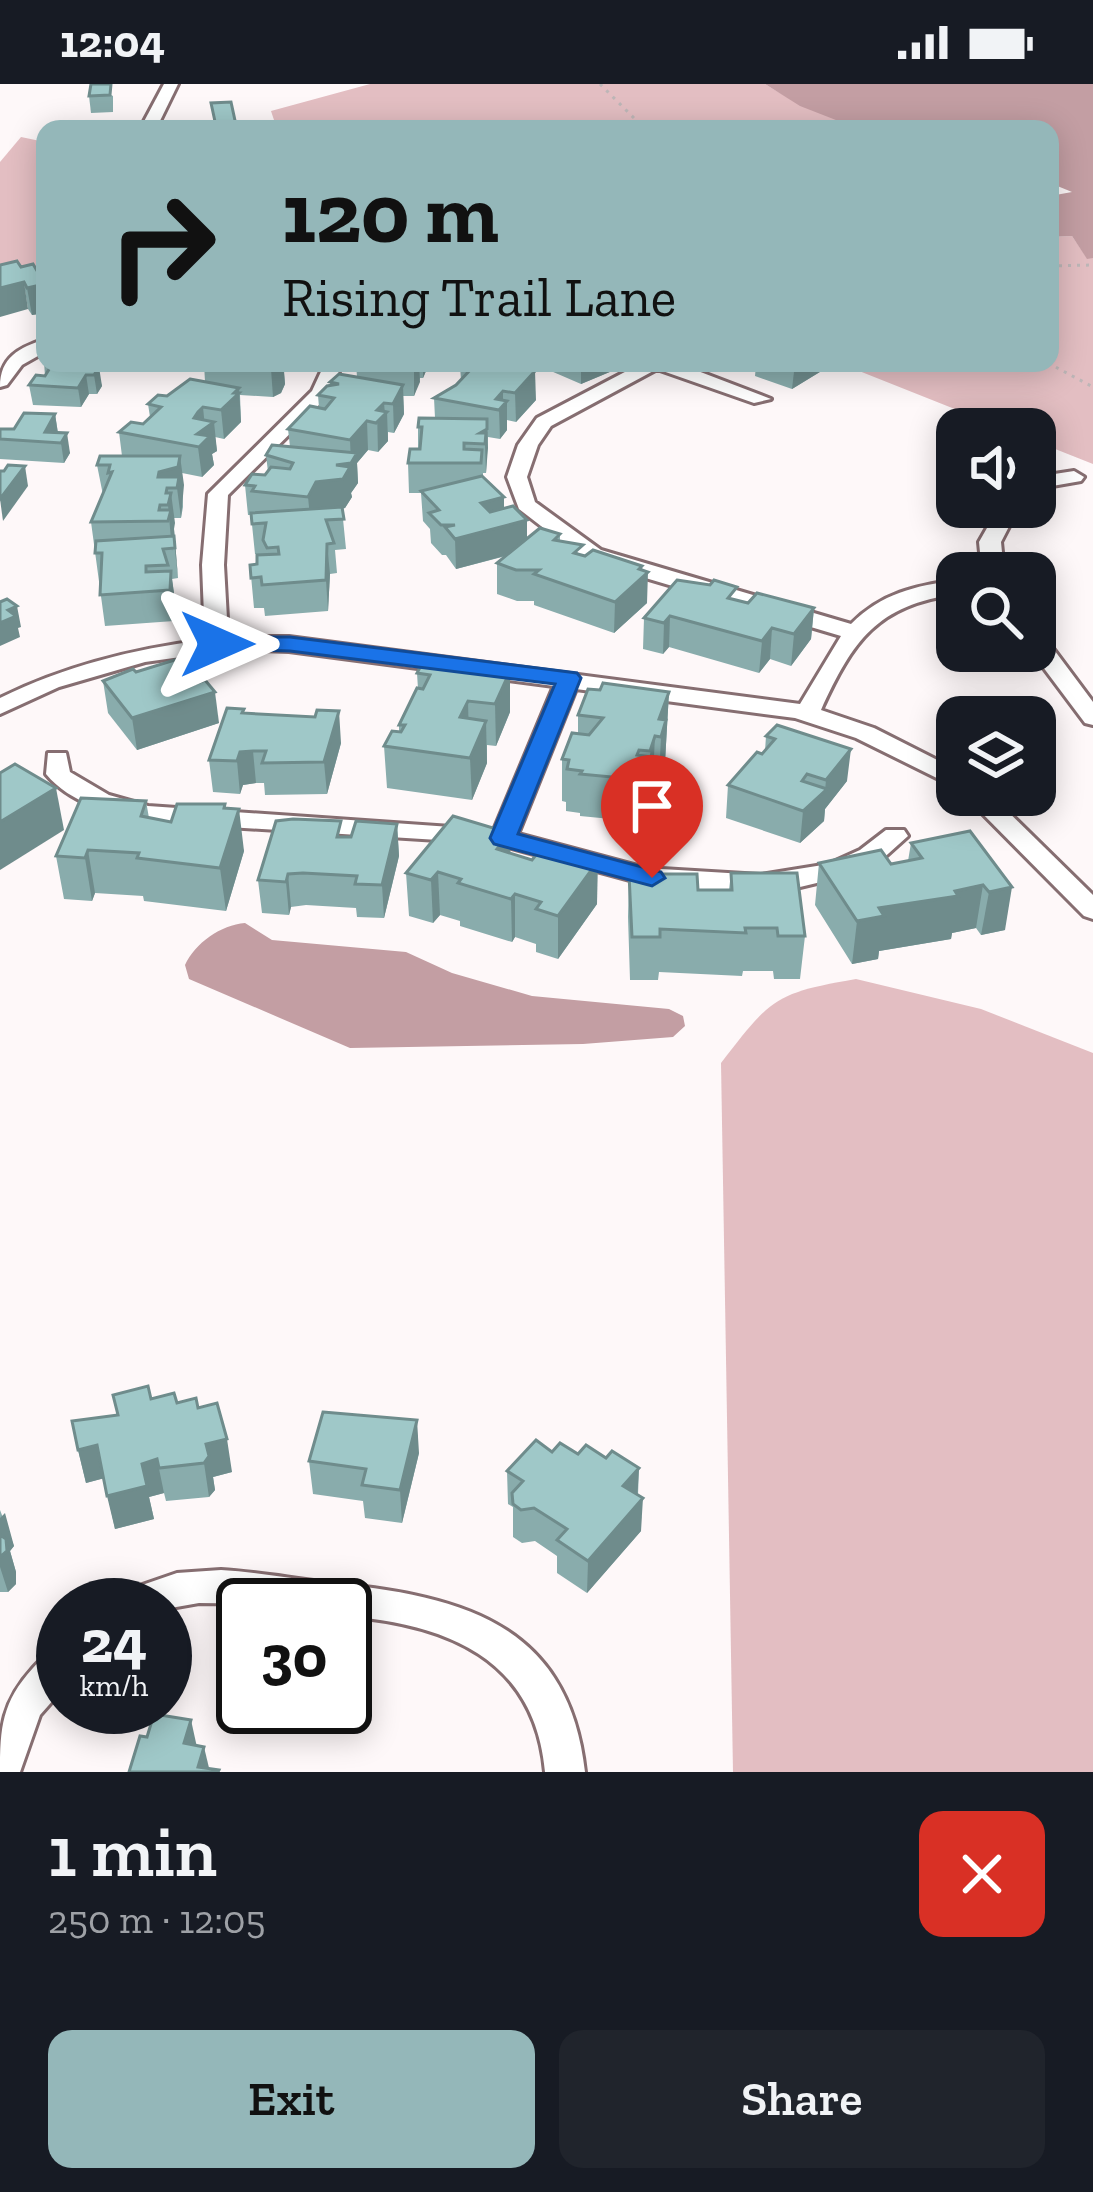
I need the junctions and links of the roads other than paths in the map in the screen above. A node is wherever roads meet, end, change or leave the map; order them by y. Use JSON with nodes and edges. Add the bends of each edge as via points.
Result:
{"nodes":[{"id":1,"x":171,"y":84,"type":"edge"},
{"id":2,"x":153,"y":120,"type":"edge"},
{"id":3,"x":36,"y":350,"type":"edge"},
{"id":4,"x":330,"y":372,"type":"edge"},
{"id":5,"x":644,"y":372,"type":"edge"},
{"id":6,"x":682,"y":372,"type":"edge"},
{"id":7,"x":0,"y":381,"type":"edge"},
{"id":8,"x":761,"y":399,"type":"dead end"},
{"id":9,"x":1074,"y":477,"type":"dead end"},
{"id":10,"x":1056,"y":480,"type":"edge"},
{"id":11,"x":936,"y":590,"type":"edge"},
{"id":12,"x":856,"y":633,"type":"junction"},
{"id":13,"x":217,"y":644,"type":"junction"},
{"id":14,"x":1056,"y":668,"type":"edge"},
{"id":15,"x":569,"y":678,"type":"junction"},
{"id":16,"x":0,"y":707,"type":"edge"},
{"id":17,"x":807,"y":714,"type":"junction"},
{"id":18,"x":1093,"y":718,"type":"edge"},
{"id":19,"x":57,"y":758,"type":"dead end"},
{"id":20,"x":936,"y":770,"type":"edge"},
{"id":21,"x":998,"y":816,"type":"edge"},
{"id":22,"x":895,"y":836,"type":"dead end"},
{"id":23,"x":503,"y":838,"type":"junction"},
{"id":24,"x":1093,"y":910,"type":"edge"},
{"id":25,"x":192,"y":1586,"type":"edge"},
{"id":26,"x":36,"y":1692,"type":"edge"},
{"id":27,"x":0,"y":1772,"type":"edge"},
{"id":28,"x":565,"y":1772,"type":"edge"}],
"edges":[{"from":1,"to":2,"type":"street"},
{"from":3,"to":7,"type":"street"},
{"from":4,"to":13,"type":"street","via":[[320,393],[218,494]]},
{"from":5,"to":12,"type":"street","via":[[544,422],[517,477],[526,505],[593,555]]},
{"from":6,"to":8,"type":"street"},
{"from":9,"to":10,"type":"street"},
{"from":11,"to":12,"type":"street","via":[[903,596]]},
{"from":12,"to":17,"type":"street"},
{"from":13,"to":15,"type":"street","via":[[290,644]]},
{"from":13,"to":16,"type":"street","via":[[143,655],[51,682]]},
{"from":14,"to":18,"type":"street"},
{"from":15,"to":17,"type":"street"},
{"from":15,"to":23,"type":"street"},
{"from":17,"to":20,"type":"street"},
{"from":19,"to":23,"type":"street","via":[[58,774],[74,789],[148,814]]},
{"from":21,"to":24,"type":"street"},
{"from":22,"to":23,"type":"street","via":[[831,870],[713,883],[610,869]]},
{"from":25,"to":28,"type":"street","via":[[432,1612],[497,1642],[539,1685],[565,1744]]},
{"from":26,"to":27,"type":"street"}]}
